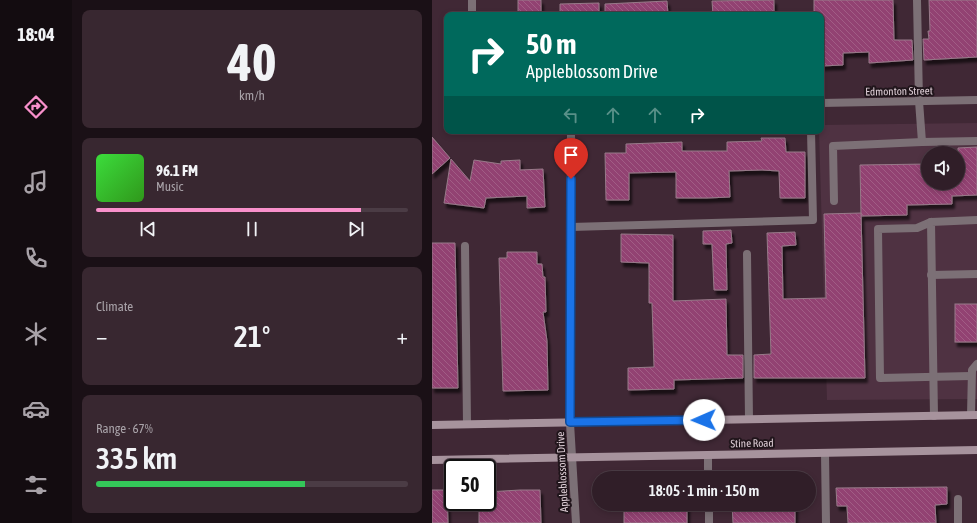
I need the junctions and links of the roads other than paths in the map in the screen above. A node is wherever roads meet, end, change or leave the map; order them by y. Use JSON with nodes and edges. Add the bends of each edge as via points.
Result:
{"nodes":[{"id":1,"x":472,"y":0,"type":"edge"},
{"id":2,"x":918,"y":0,"type":"edge"},
{"id":3,"x":472,"y":12,"type":"edge"},
{"id":4,"x":977,"y":100,"type":"edge"},
{"id":5,"x":919,"y":101,"type":"junction"},
{"id":6,"x":824,"y":103,"type":"edge"},
{"id":7,"x":571,"y":134,"type":"edge"},
{"id":8,"x":811,"y":134,"type":"edge"},
{"id":9,"x":977,"y":141,"type":"edge"},
{"id":10,"x":922,"y":142,"type":"junction"},
{"id":11,"x":834,"y":201,"type":"dead end"},
{"id":12,"x":977,"y":220,"type":"edge"},
{"id":13,"x":931,"y":222,"type":"junction"},
{"id":14,"x":571,"y":227,"type":"junction"},
{"id":15,"x":465,"y":246,"type":"dead end"},
{"id":16,"x":747,"y":254,"type":"dead end"},
{"id":17,"x":977,"y":274,"type":"edge"},
{"id":18,"x":931,"y":275,"type":"junction"},
{"id":19,"x":977,"y":364,"type":"edge"},
{"id":20,"x":933,"y":376,"type":"junction"},
{"id":21,"x":971,"y":376,"type":"junction"},
{"id":22,"x":974,"y":415,"type":"edge"},
{"id":23,"x":934,"y":416,"type":"junction"},
{"id":24,"x":749,"y":419,"type":"junction"},
{"id":25,"x":570,"y":422,"type":"junction"},
{"id":26,"x":467,"y":424,"type":"junction"},
{"id":27,"x":432,"y":425,"type":"edge"},
{"id":28,"x":977,"y":450,"type":"edge"},
{"id":29,"x":825,"y":453,"type":"junction"},
{"id":30,"x":708,"y":455,"type":"junction"},
{"id":31,"x":571,"y":458,"type":"junction"},
{"id":32,"x":432,"y":460,"type":"edge"},
{"id":33,"x":708,"y":471,"type":"edge"},
{"id":34,"x":958,"y":499,"type":"dead end"},
{"id":35,"x":709,"y":511,"type":"edge"},
{"id":36,"x":576,"y":523,"type":"edge"},
{"id":37,"x":709,"y":523,"type":"edge"},
{"id":38,"x":826,"y":523,"type":"edge"},
{"id":39,"x":958,"y":523,"type":"edge"}],
"edges":[{"from":1,"to":3,"type":"street"},
{"from":2,"to":5,"type":"street"},
{"from":4,"to":5,"type":"street","name":"Edmonton Street"},
{"from":5,"to":6,"type":"street","name":"Edmonton Street"},
{"from":5,"to":10,"type":"street"},
{"from":7,"to":14,"type":"street","name":"Appleblossom Drive"},
{"from":8,"to":14,"type":"street","via":[[813,220]]},
{"from":9,"to":10,"type":"street"},
{"from":10,"to":11,"type":"street","via":[[833,146]]},
{"from":12,"to":13,"type":"street"},
{"from":13,"to":18,"type":"street"},
{"from":13,"to":20,"type":"street","via":[[916,228],[878,229],[878,237],[880,378]]},
{"from":14,"to":25,"type":"street","name":"Appleblossom Drive"},
{"from":15,"to":26,"type":"street"},
{"from":16,"to":24,"type":"street"},
{"from":17,"to":18,"type":"street"},
{"from":18,"to":20,"type":"street"},
{"from":19,"to":21,"type":"street"},
{"from":20,"to":21,"type":"street"},
{"from":20,"to":23,"type":"street"},
{"from":21,"to":22,"type":"street"},
{"from":22,"to":23,"type":"main road"},
{"from":23,"to":24,"type":"main road"},
{"from":24,"to":25,"type":"main road"},
{"from":25,"to":26,"type":"main road"},
{"from":25,"to":31,"type":"street","name":"Appleblossom Drive"},
{"from":26,"to":27,"type":"main road"},
{"from":28,"to":29,"type":"main road","name":"Stine Road"},
{"from":29,"to":30,"type":"main road","name":"Stine Road"},
{"from":29,"to":38,"type":"street"},
{"from":30,"to":31,"type":"main road","name":"Stine Road"},
{"from":30,"to":33,"type":"street"},
{"from":31,"to":32,"type":"main road","name":"Stine Road"},
{"from":31,"to":36,"type":"street","name":"Appleblossom Drive"},
{"from":34,"to":39,"type":"street"},
{"from":35,"to":37,"type":"street"}]}
